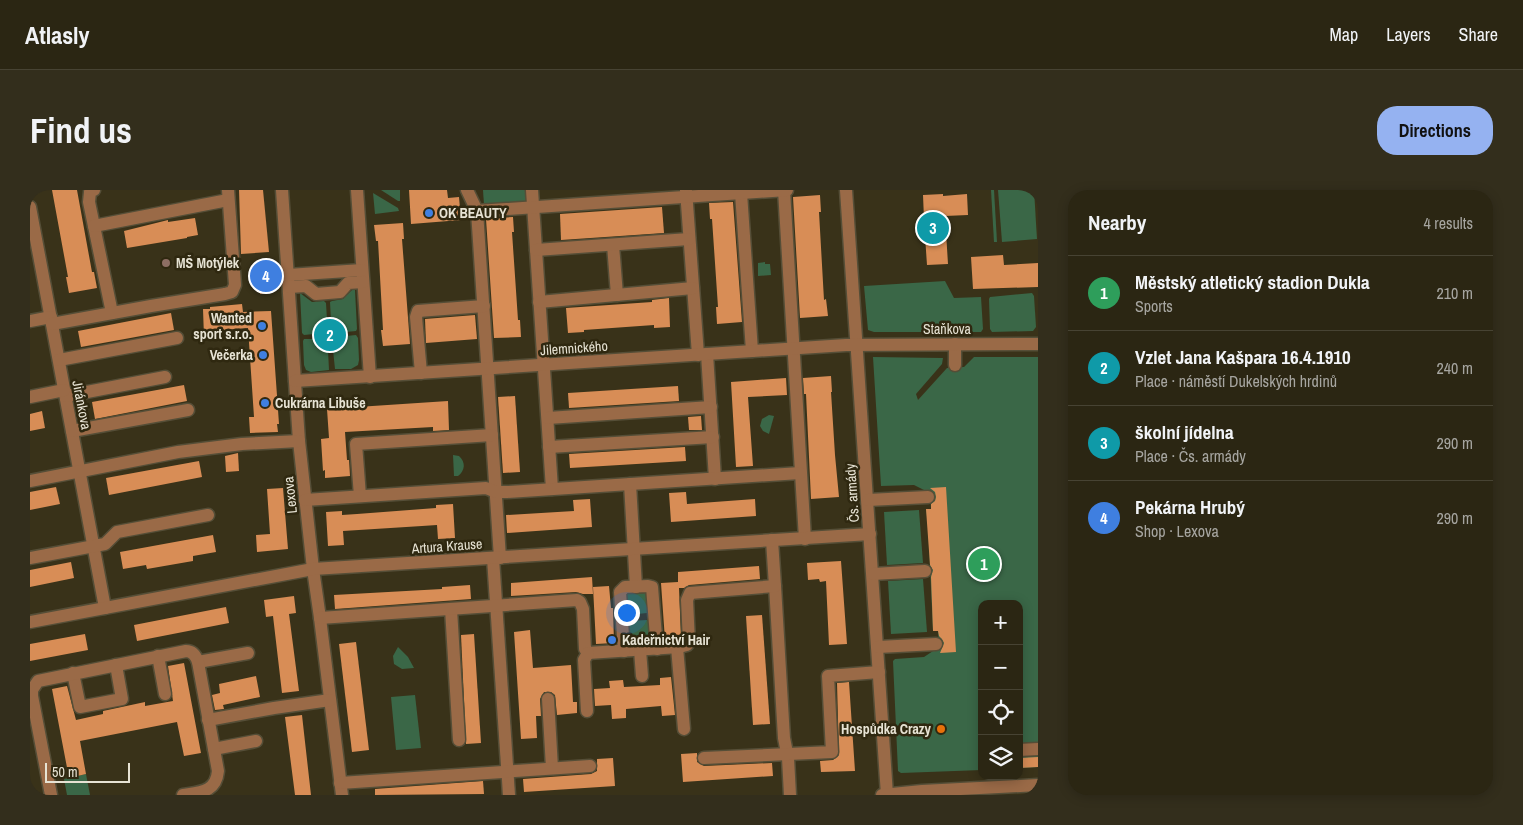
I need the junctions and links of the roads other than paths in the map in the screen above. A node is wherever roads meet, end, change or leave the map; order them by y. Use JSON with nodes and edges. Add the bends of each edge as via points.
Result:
{"nodes":[{"id":1,"x":94,"y":190,"type":"edge"},
{"id":2,"x":282,"y":190,"type":"edge"},
{"id":3,"x":357,"y":190,"type":"edge"},
{"id":4,"x":467,"y":190,"type":"edge"},
{"id":5,"x":532,"y":190,"type":"edge"},
{"id":6,"x":785,"y":190,"type":"edge"},
{"id":7,"x":846,"y":190,"type":"edge"},
{"id":8,"x":686,"y":193,"type":"edge"},
{"id":9,"x":741,"y":193,"type":"junction"},
{"id":10,"x":228,"y":195,"type":"edge"},
{"id":11,"x":30,"y":207,"type":"edge"},
{"id":12,"x":533,"y":207,"type":"junction"},
{"id":13,"x":477,"y":210,"type":"junction"},
{"id":14,"x":94,"y":226,"type":"junction"},
{"id":15,"x":689,"y":239,"type":"junction"},
{"id":16,"x":612,"y":244,"type":"junction"},
{"id":17,"x":34,"y":248,"type":"edge"},
{"id":18,"x":536,"y":250,"type":"junction"},
{"id":19,"x":363,"y":276,"type":"junction"},
{"id":20,"x":289,"y":281,"type":"junction"},
{"id":21,"x":693,"y":288,"type":"junction"},
{"id":22,"x":617,"y":295,"type":"junction"},
{"id":23,"x":539,"y":302,"type":"junction"},
{"id":24,"x":484,"y":306,"type":"junction"},
{"id":25,"x":112,"y":313,"type":"junction"},
{"id":26,"x":52,"y":321,"type":"junction"},
{"id":27,"x":30,"y":322,"type":"edge"},
{"id":28,"x":177,"y":338,"type":"dead end"},
{"id":29,"x":955,"y":344,"type":"junction"},
{"id":30,"x":1038,"y":344,"type":"edge"},
{"id":31,"x":856,"y":345,"type":"junction"},
{"id":32,"x":794,"y":348,"type":"junction"},
{"id":33,"x":752,"y":351,"type":"junction"},
{"id":34,"x":702,"y":354,"type":"junction"},
{"id":35,"x":59,"y":360,"type":"junction"},
{"id":36,"x":544,"y":365,"type":"junction"},
{"id":37,"x":955,"y":365,"type":"dead end"},
{"id":38,"x":488,"y":369,"type":"junction"},
{"id":39,"x":421,"y":373,"type":"junction"},
{"id":40,"x":370,"y":376,"type":"junction"},
{"id":41,"x":165,"y":377,"type":"dead end"},
{"id":42,"x":295,"y":381,"type":"junction"},
{"id":43,"x":65,"y":393,"type":"junction"},
{"id":44,"x":30,"y":397,"type":"edge"},
{"id":45,"x":711,"y":407,"type":"junction"},
{"id":46,"x":188,"y":410,"type":"dead end"},
{"id":47,"x":548,"y":418,"type":"junction"},
{"id":48,"x":72,"y":431,"type":"junction"},
{"id":49,"x":492,"y":435,"type":"junction"},
{"id":50,"x":713,"y":437,"type":"junction"},
{"id":51,"x":299,"y":441,"type":"junction"},
{"id":52,"x":550,"y":447,"type":"junction"},
{"id":53,"x":80,"y":472,"type":"junction"},
{"id":54,"x":800,"y":473,"type":"junction"},
{"id":55,"x":716,"y":479,"type":"junction"},
{"id":56,"x":30,"y":481,"type":"edge"},
{"id":57,"x":630,"y":484,"type":"junction"},
{"id":58,"x":552,"y":489,"type":"junction"},
{"id":59,"x":496,"y":492,"type":"junction"},
{"id":60,"x":360,"y":496,"type":"junction"},
{"id":61,"x":928,"y":497,"type":"dead end"},
{"id":62,"x":305,"y":500,"type":"junction"},
{"id":63,"x":868,"y":500,"type":"junction"},
{"id":64,"x":208,"y":515,"type":"dead end"},
{"id":65,"x":870,"y":534,"type":"junction"},
{"id":66,"x":805,"y":539,"type":"junction"},
{"id":67,"x":772,"y":540,"type":"junction"},
{"id":68,"x":94,"y":546,"type":"junction"},
{"id":69,"x":634,"y":549,"type":"junction"},
{"id":70,"x":30,"y":558,"type":"edge"},
{"id":71,"x":496,"y":558,"type":"junction"},
{"id":72,"x":313,"y":569,"type":"junction"},
{"id":73,"x":925,"y":571,"type":"dead end"},
{"id":74,"x":873,"y":574,"type":"junction"},
{"id":75,"x":636,"y":586,"type":"junction"},
{"id":76,"x":775,"y":586,"type":"junction"},
{"id":77,"x":497,"y":606,"type":"junction"},
{"id":78,"x":105,"y":608,"type":"junction"},
{"id":79,"x":451,"y":609,"type":"junction"},
{"id":80,"x":320,"y":618,"type":"junction"},
{"id":81,"x":30,"y":622,"type":"edge"},
{"id":82,"x":936,"y":644,"type":"dead end"},
{"id":83,"x":677,"y":647,"type":"junction"},
{"id":84,"x":878,"y":647,"type":"junction"},
{"id":85,"x":657,"y":649,"type":"junction"},
{"id":86,"x":640,"y":650,"type":"junction"},
{"id":87,"x":624,"y":651,"type":"junction"},
{"id":88,"x":248,"y":653,"type":"dead end"},
{"id":89,"x":588,"y":653,"type":"junction"},
{"id":90,"x":158,"y":656,"type":"junction"},
{"id":91,"x":198,"y":662,"type":"junction"},
{"id":92,"x":116,"y":665,"type":"junction"},
{"id":93,"x":879,"y":672,"type":"junction"},
{"id":94,"x":73,"y":673,"type":"junction"},
{"id":95,"x":642,"y":676,"type":"dead end"},
{"id":96,"x":165,"y":694,"type":"dead end"},
{"id":97,"x":330,"y":700,"type":"junction"},
{"id":98,"x":548,"y":700,"type":"dead end"},
{"id":99,"x":587,"y":711,"type":"dead end"},
{"id":100,"x":208,"y":720,"type":"junction"},
{"id":101,"x":684,"y":729,"type":"dead end"},
{"id":102,"x":35,"y":737,"type":"edge"},
{"id":103,"x":459,"y":740,"type":"dead end"},
{"id":104,"x":256,"y":741,"type":"dead end"},
{"id":105,"x":214,"y":749,"type":"junction"},
{"id":106,"x":1038,"y":749,"type":"edge"},
{"id":107,"x":1023,"y":750,"type":"edge"},
{"id":108,"x":787,"y":754,"type":"junction"},
{"id":109,"x":704,"y":758,"type":"dead end"},
{"id":110,"x":590,"y":766,"type":"dead end"},
{"id":111,"x":552,"y":768,"type":"junction"},
{"id":112,"x":507,"y":772,"type":"junction"},
{"id":113,"x":994,"y":782,"type":"edge"},
{"id":114,"x":1038,"y":785,"type":"edge"},
{"id":115,"x":341,"y":789,"type":"edge"},
{"id":116,"x":51,"y":795,"type":"edge"},
{"id":117,"x":183,"y":795,"type":"edge"},
{"id":118,"x":509,"y":795,"type":"edge"},
{"id":119,"x":790,"y":795,"type":"edge"},
{"id":120,"x":882,"y":795,"type":"edge"},
{"id":121,"x":887,"y":795,"type":"edge"}],
"edges":[{"from":1,"to":14,"type":"street","via":[[89,197]]},
{"from":2,"to":20,"type":"street","name":"Lexova"},
{"from":3,"to":19,"type":"street"},
{"from":4,"to":13,"type":"street"},
{"from":5,"to":12,"type":"street"},
{"from":6,"to":9,"type":"street"},
{"from":6,"to":32,"type":"street"},
{"from":7,"to":31,"type":"street","name":"Čs. armády"},
{"from":8,"to":9,"type":"street"},
{"from":8,"to":12,"type":"street"},
{"from":8,"to":15,"type":"street"},
{"from":9,"to":33,"type":"street"},
{"from":10,"to":14,"type":"street"},
{"from":10,"to":25,"type":"street","via":[[235,285],[232,292]]},
{"from":11,"to":17,"type":"street","name":"Jiránkova"},
{"from":12,"to":13,"type":"street"},
{"from":12,"to":18,"type":"street"},
{"from":13,"to":24,"type":"street"},
{"from":14,"to":25,"type":"street"},
{"from":15,"to":16,"type":"street"},
{"from":15,"to":21,"type":"street"},
{"from":16,"to":18,"type":"street"},
{"from":16,"to":22,"type":"street"},
{"from":17,"to":26,"type":"street","name":"Jiránkova"},
{"from":18,"to":23,"type":"street"},
{"from":19,"to":20,"type":"street"},
{"from":19,"to":20,"type":"street","via":[[348,283],[340,292],[316,294],[306,286]]},
{"from":19,"to":40,"type":"street"},
{"from":20,"to":42,"type":"street","name":"Lexova"},
{"from":21,"to":22,"type":"street"},
{"from":21,"to":34,"type":"street"},
{"from":22,"to":23,"type":"street"},
{"from":23,"to":36,"type":"street"},
{"from":24,"to":38,"type":"street"},
{"from":24,"to":39,"type":"street","via":[[418,311]]},
{"from":25,"to":26,"type":"street"},
{"from":26,"to":27,"type":"street"},
{"from":26,"to":35,"type":"street","name":"Jiránkova"},
{"from":28,"to":35,"type":"street"},
{"from":29,"to":30,"type":"street","name":"Staňkova"},
{"from":29,"to":31,"type":"street","name":"Staňkova"},
{"from":29,"to":37,"type":"street"},
{"from":31,"to":32,"type":"street","name":"Jilemnického"},
{"from":31,"to":63,"type":"street","name":"Čs. armády"},
{"from":32,"to":33,"type":"street","name":"Jilemnického"},
{"from":32,"to":54,"type":"street"},
{"from":33,"to":34,"type":"street","name":"Jilemnického"},
{"from":34,"to":36,"type":"street","name":"Jilemnického"},
{"from":34,"to":45,"type":"street"},
{"from":35,"to":43,"type":"street","name":"Jiránkova"},
{"from":36,"to":38,"type":"street","name":"Jilemnického"},
{"from":36,"to":47,"type":"street"},
{"from":38,"to":39,"type":"street","name":"Jilemnického"},
{"from":38,"to":49,"type":"street"},
{"from":39,"to":40,"type":"street","name":"Jilemnického"},
{"from":40,"to":42,"type":"street","name":"Jilemnického"},
{"from":41,"to":43,"type":"street"},
{"from":42,"to":51,"type":"street","name":"Lexova"},
{"from":43,"to":44,"type":"street"},
{"from":43,"to":48,"type":"street","name":"Jiránkova"},
{"from":45,"to":47,"type":"street"},
{"from":45,"to":50,"type":"street"},
{"from":46,"to":48,"type":"street"},
{"from":47,"to":52,"type":"street"},
{"from":48,"to":53,"type":"street","name":"Jiránkova"},
{"from":49,"to":59,"type":"street"},
{"from":49,"to":60,"type":"street","via":[[356,444]]},
{"from":50,"to":52,"type":"street"},
{"from":50,"to":55,"type":"street"},
{"from":51,"to":53,"type":"street","via":[[178,452]]},
{"from":51,"to":62,"type":"street","name":"Lexova"},
{"from":52,"to":58,"type":"street"},
{"from":53,"to":56,"type":"street"},
{"from":53,"to":68,"type":"street","name":"Jiránkova"},
{"from":54,"to":55,"type":"street"},
{"from":54,"to":66,"type":"street"},
{"from":55,"to":57,"type":"street"},
{"from":57,"to":58,"type":"street"},
{"from":57,"to":69,"type":"street"},
{"from":58,"to":59,"type":"street"},
{"from":59,"to":60,"type":"street","via":[[486,488]]},
{"from":59,"to":71,"type":"street"},
{"from":60,"to":62,"type":"street"},
{"from":61,"to":63,"type":"street"},
{"from":62,"to":72,"type":"street","name":"Lexova"},
{"from":63,"to":65,"type":"street","name":"Čs. armády"},
{"from":64,"to":68,"type":"street","via":[[117,532],[105,544]]},
{"from":65,"to":66,"type":"street","name":"Artura Krause"},
{"from":65,"to":74,"type":"street","name":"Čs. armády"},
{"from":66,"to":67,"type":"street","name":"Artura Krause"},
{"from":67,"to":69,"type":"street","name":"Artura Krause"},
{"from":67,"to":76,"type":"street"},
{"from":68,"to":70,"type":"street"},
{"from":68,"to":78,"type":"street","name":"Jiránkova"},
{"from":69,"to":71,"type":"street","name":"Artura Krause"},
{"from":69,"to":75,"type":"street"},
{"from":71,"to":72,"type":"street","name":"Artura Krause"},
{"from":71,"to":77,"type":"street"},
{"from":72,"to":78,"type":"street","name":"Artura Krause"},
{"from":72,"to":80,"type":"street","name":"Lexova"},
{"from":73,"to":74,"type":"street"},
{"from":74,"to":84,"type":"street","name":"Čs. armády"},
{"from":75,"to":85,"type":"street","via":[[653,589]]},
{"from":75,"to":87,"type":"street","via":[[625,587],[620,592]]},
{"from":76,"to":83,"type":"street","via":[[690,593],[687,600],[689,642]]},
{"from":76,"to":108,"type":"street"},
{"from":77,"to":79,"type":"street"},
{"from":77,"to":89,"type":"street","via":[[580,602]]},
{"from":77,"to":112,"type":"street"},
{"from":78,"to":81,"type":"street","name":"Artura Krause"},
{"from":79,"to":80,"type":"street"},
{"from":79,"to":103,"type":"street"},
{"from":80,"to":97,"type":"street","name":"Lexova"},
{"from":82,"to":84,"type":"street"},
{"from":83,"to":85,"type":"street"},
{"from":83,"to":101,"type":"street"},
{"from":84,"to":93,"type":"street","name":"Čs. armády"},
{"from":85,"to":86,"type":"street"},
{"from":86,"to":87,"type":"street"},
{"from":86,"to":95,"type":"street"},
{"from":87,"to":89,"type":"street"},
{"from":88,"to":91,"type":"street"},
{"from":89,"to":99,"type":"street","via":[[584,660]]},
{"from":90,"to":91,"type":"street","via":[[190,651]]},
{"from":90,"to":92,"type":"street"},
{"from":90,"to":96,"type":"street"},
{"from":91,"to":100,"type":"street"},
{"from":92,"to":94,"type":"street"},
{"from":92,"to":94,"type":"street","via":[[122,699],[115,701],[80,707]]},
{"from":93,"to":108,"type":"street","via":[[828,676],[832,752]]},
{"from":93,"to":121,"type":"street","name":"Čs. armády"},
{"from":94,"to":102,"type":"street","via":[[38,680],[35,684],[32,690]]},
{"from":97,"to":100,"type":"street"},
{"from":97,"to":115,"type":"street","name":"Lexova"},
{"from":98,"to":111,"type":"street"},
{"from":100,"to":105,"type":"street"},
{"from":102,"to":116,"type":"street"},
{"from":104,"to":105,"type":"street"},
{"from":105,"to":117,"type":"street","via":[[218,770],[215,783],[201,792]]},
{"from":106,"to":107,"type":"street"},
{"from":108,"to":109,"type":"street"},
{"from":108,"to":119,"type":"street"},
{"from":110,"to":111,"type":"street"},
{"from":111,"to":112,"type":"street"},
{"from":112,"to":115,"type":"street"},
{"from":112,"to":118,"type":"street"},
{"from":113,"to":114,"type":"street"},
{"from":113,"to":121,"type":"street"},
{"from":120,"to":121,"type":"street"}]}
